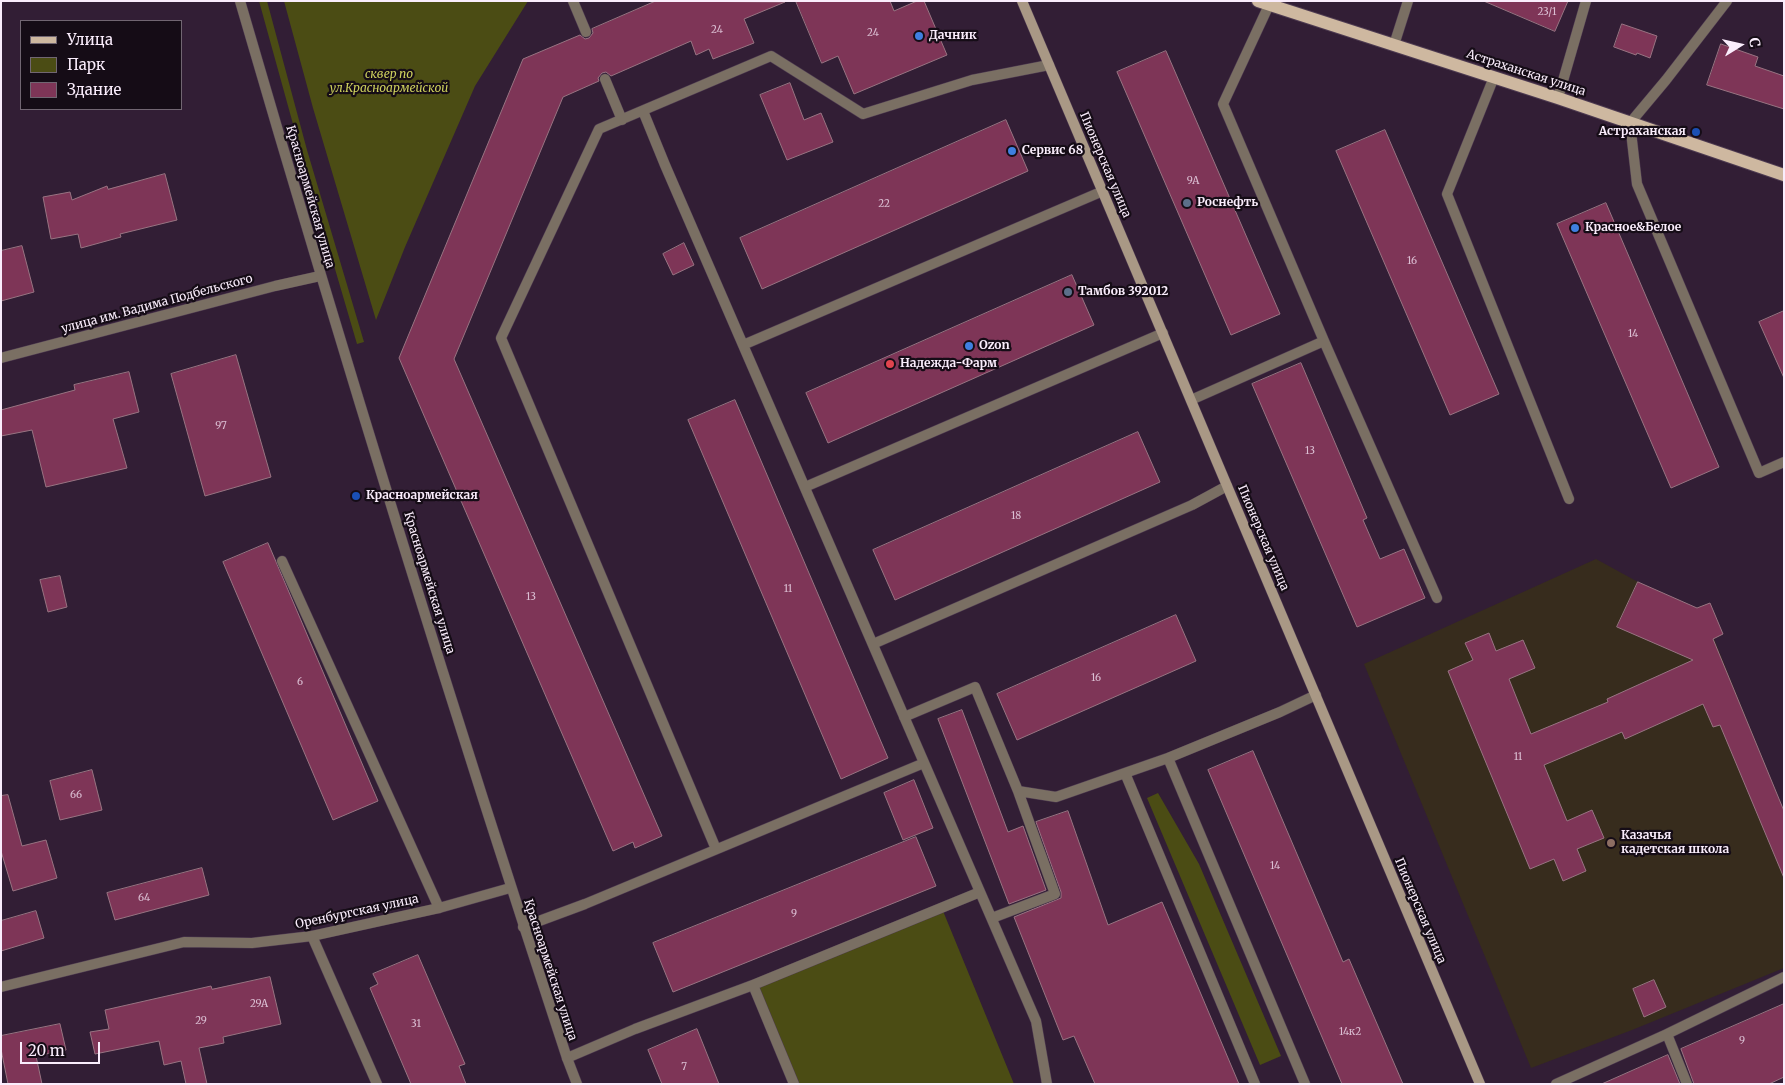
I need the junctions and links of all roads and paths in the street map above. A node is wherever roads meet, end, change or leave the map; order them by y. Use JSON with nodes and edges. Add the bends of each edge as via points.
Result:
{"nodes":[{"id":1,"x":240,"y":1,"type":"edge"},
{"id":2,"x":573,"y":1,"type":"edge"},
{"id":3,"x":1022,"y":1,"type":"edge"},
{"id":4,"x":1408,"y":1,"type":"edge"},
{"id":5,"x":1586,"y":1,"type":"edge"},
{"id":6,"x":1727,"y":1,"type":"edge"},
{"id":7,"x":1264,"y":3,"type":"edge"},
{"id":8,"x":586,"y":32,"type":"dead end"},
{"id":9,"x":1394,"y":45,"type":"junction"},
{"id":10,"x":1049,"y":64,"type":"junction"},
{"id":11,"x":1494,"y":77,"type":"junction"},
{"id":12,"x":605,"y":79,"type":"dead end"},
{"id":13,"x":1558,"y":98,"type":"junction"},
{"id":14,"x":643,"y":111,"type":"junction"},
{"id":15,"x":622,"y":120,"type":"junction"},
{"id":16,"x":1630,"y":123,"type":"junction"},
{"id":17,"x":1784,"y":175,"type":"edge"},
{"id":18,"x":1103,"y":191,"type":"junction"},
{"id":19,"x":320,"y":276,"type":"junction"},
{"id":20,"x":1163,"y":333,"type":"junction"},
{"id":21,"x":1324,"y":341,"type":"junction"},
{"id":22,"x":743,"y":346,"type":"junction"},
{"id":23,"x":1,"y":358,"type":"edge"},
{"id":24,"x":1191,"y":400,"type":"junction"},
{"id":25,"x":1784,"y":462,"type":"edge"},
{"id":26,"x":1227,"y":486,"type":"junction"},
{"id":27,"x":805,"y":487,"type":"junction"},
{"id":28,"x":1569,"y":499,"type":"dead end"},
{"id":29,"x":282,"y":561,"type":"dead end"},
{"id":30,"x":1437,"y":598,"type":"dead end"},
{"id":31,"x":873,"y":644,"type":"junction"},
{"id":32,"x":1316,"y":695,"type":"junction"},
{"id":33,"x":904,"y":717,"type":"junction"},
{"id":34,"x":1168,"y":758,"type":"junction"},
{"id":35,"x":924,"y":763,"type":"junction"},
{"id":36,"x":1125,"y":773,"type":"junction"},
{"id":37,"x":1018,"y":791,"type":"junction"},
{"id":38,"x":716,"y":849,"type":"junction"},
{"id":39,"x":510,"y":888,"type":"junction"},
{"id":40,"x":980,"y":892,"type":"junction"},
{"id":41,"x":439,"y":908,"type":"junction"},
{"id":42,"x":992,"y":918,"type":"junction"},
{"id":43,"x":524,"y":927,"type":"junction"},
{"id":44,"x":312,"y":936,"type":"junction"},
{"id":45,"x":1784,"y":977,"type":"edge"},
{"id":46,"x":753,"y":985,"type":"junction"},
{"id":47,"x":1,"y":987,"type":"edge"},
{"id":48,"x":1667,"y":1034,"type":"junction"},
{"id":49,"x":567,"y":1058,"type":"junction"},
{"id":50,"x":377,"y":1084,"type":"edge"},
{"id":51,"x":577,"y":1084,"type":"edge"},
{"id":52,"x":794,"y":1084,"type":"edge"},
{"id":53,"x":1047,"y":1084,"type":"edge"},
{"id":54,"x":1255,"y":1084,"type":"edge"},
{"id":55,"x":1305,"y":1084,"type":"edge"},
{"id":56,"x":1480,"y":1084,"type":"edge"},
{"id":57,"x":1556,"y":1084,"type":"edge"},
{"id":58,"x":1688,"y":1084,"type":"edge"}],
"edges":[{"from":1,"to":19,"type":"street","name":"Красноармейская улица"},
{"from":2,"to":8,"type":"street"},
{"from":3,"to":10,"type":"main road","name":"Пионерская улица"},
{"from":4,"to":9,"type":"street"},
{"from":5,"to":13,"type":"street"},
{"from":6,"to":16,"type":"street"},
{"from":7,"to":9,"type":"main road","name":"Астраханская улица"},
{"from":7,"to":21,"type":"street","via":[[1223,104]]},
{"from":9,"to":11,"type":"main road","name":"Астраханская улица"},
{"from":10,"to":14,"type":"street","via":[[972,80],[864,114],[770,56]]},
{"from":10,"to":18,"type":"main road","name":"Пионерская улица"},
{"from":11,"to":13,"type":"main road","name":"Астраханская улица"},
{"from":11,"to":28,"type":"street","via":[[1447,194]]},
{"from":12,"to":15,"type":"street"},
{"from":13,"to":16,"type":"main road","name":"Астраханская улица"},
{"from":14,"to":15,"type":"street"},
{"from":14,"to":22,"type":"street"},
{"from":15,"to":38,"type":"street","via":[[599,129],[502,338]]},
{"from":16,"to":17,"type":"main road","name":"Астраханская улица"},
{"from":16,"to":25,"type":"street","via":[[1636,184],[1759,473]]},
{"from":18,"to":20,"type":"main road","name":"Пионерская улица"},
{"from":18,"to":22,"type":"street"},
{"from":19,"to":23,"type":"street","name":"улица им. Вадима Подбельского"},
{"from":19,"to":39,"type":"street","name":"Красноармейская улица"},
{"from":20,"to":24,"type":"main road","name":"Пионерская улица"},
{"from":20,"to":27,"type":"street"},
{"from":21,"to":24,"type":"street"},
{"from":21,"to":30,"type":"street"},
{"from":22,"to":27,"type":"street"},
{"from":24,"to":26,"type":"main road","name":"Пионерская улица"},
{"from":26,"to":31,"type":"street"},
{"from":26,"to":32,"type":"main road","name":"Пионерская улица"},
{"from":27,"to":31,"type":"street"},
{"from":29,"to":41,"type":"street"},
{"from":31,"to":33,"type":"street"},
{"from":32,"to":34,"type":"street"},
{"from":32,"to":56,"type":"main road","name":"Пионерская улица"},
{"from":33,"to":35,"type":"street"},
{"from":33,"to":37,"type":"street","via":[[975,687]]},
{"from":34,"to":36,"type":"street"},
{"from":34,"to":55,"type":"street"},
{"from":35,"to":38,"type":"street"},
{"from":35,"to":40,"type":"street"},
{"from":36,"to":37,"type":"street","via":[[1056,797]]},
{"from":36,"to":54,"type":"street"},
{"from":37,"to":42,"type":"street","via":[[1055,894]]},
{"from":38,"to":43,"type":"street"},
{"from":39,"to":41,"type":"street","name":"Оренбургская улица"},
{"from":39,"to":43,"type":"street","name":"Красноармейская улица"},
{"from":40,"to":42,"type":"street"},
{"from":40,"to":46,"type":"street"},
{"from":41,"to":44,"type":"street","name":"Оренбургская улица"},
{"from":42,"to":53,"type":"street","via":[[1036,1021]]},
{"from":43,"to":49,"type":"street","name":"Красноармейская улица"},
{"from":44,"to":47,"type":"street","name":"Оренбургская улица","via":[[252,943],[184,942]]},
{"from":44,"to":50,"type":"street"},
{"from":45,"to":48,"type":"street"},
{"from":46,"to":49,"type":"street"},
{"from":46,"to":52,"type":"street"},
{"from":48,"to":57,"type":"street"},
{"from":48,"to":58,"type":"street"},
{"from":49,"to":51,"type":"street","name":"Красноармейская улица"}]}
